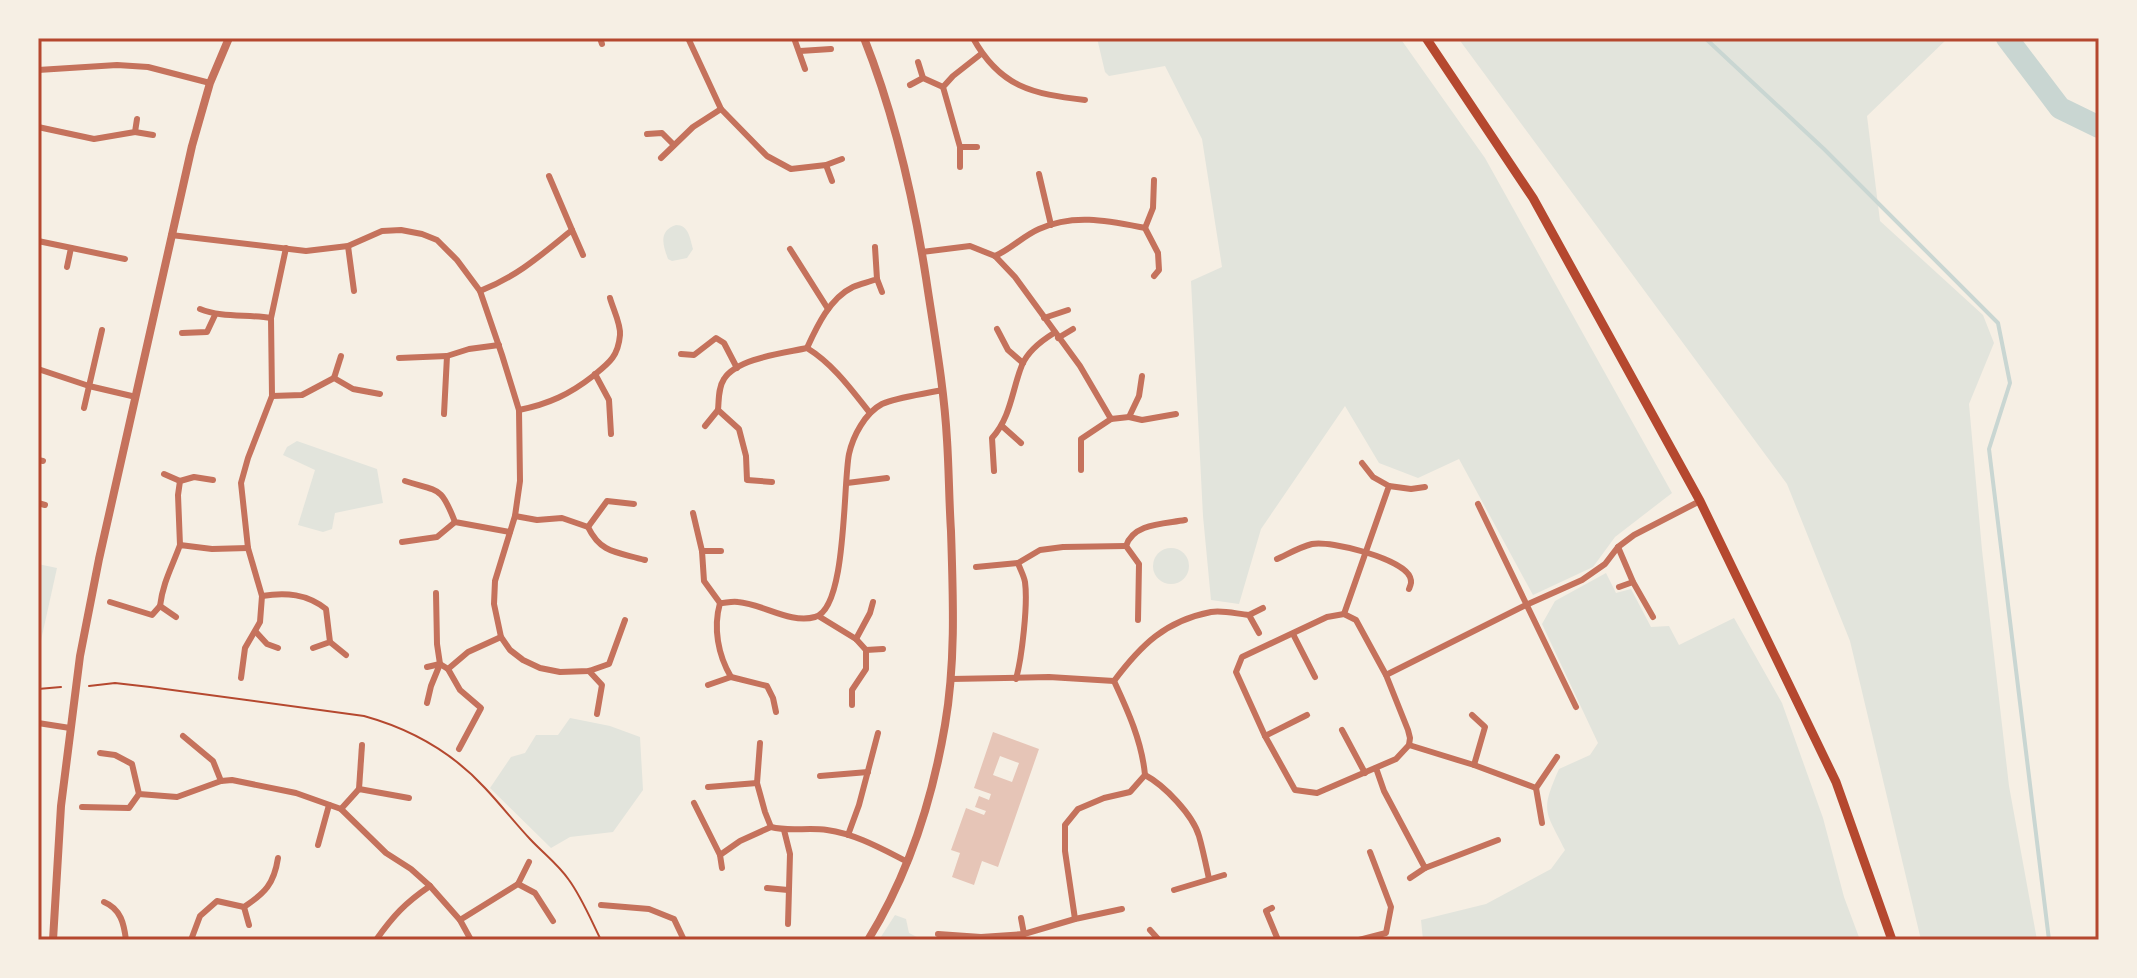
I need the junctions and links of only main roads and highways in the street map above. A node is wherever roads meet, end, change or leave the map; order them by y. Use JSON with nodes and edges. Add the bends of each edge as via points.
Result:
{"nodes":[{"id":1,"x":1426,"y":38,"type":"edge"},
{"id":2,"x":1892,"y":940,"type":"edge"}],
"edges":[{"from":1,"to":2,"type":"main road","via":[[1533,198],[1700,501],[1836,782]]}]}
